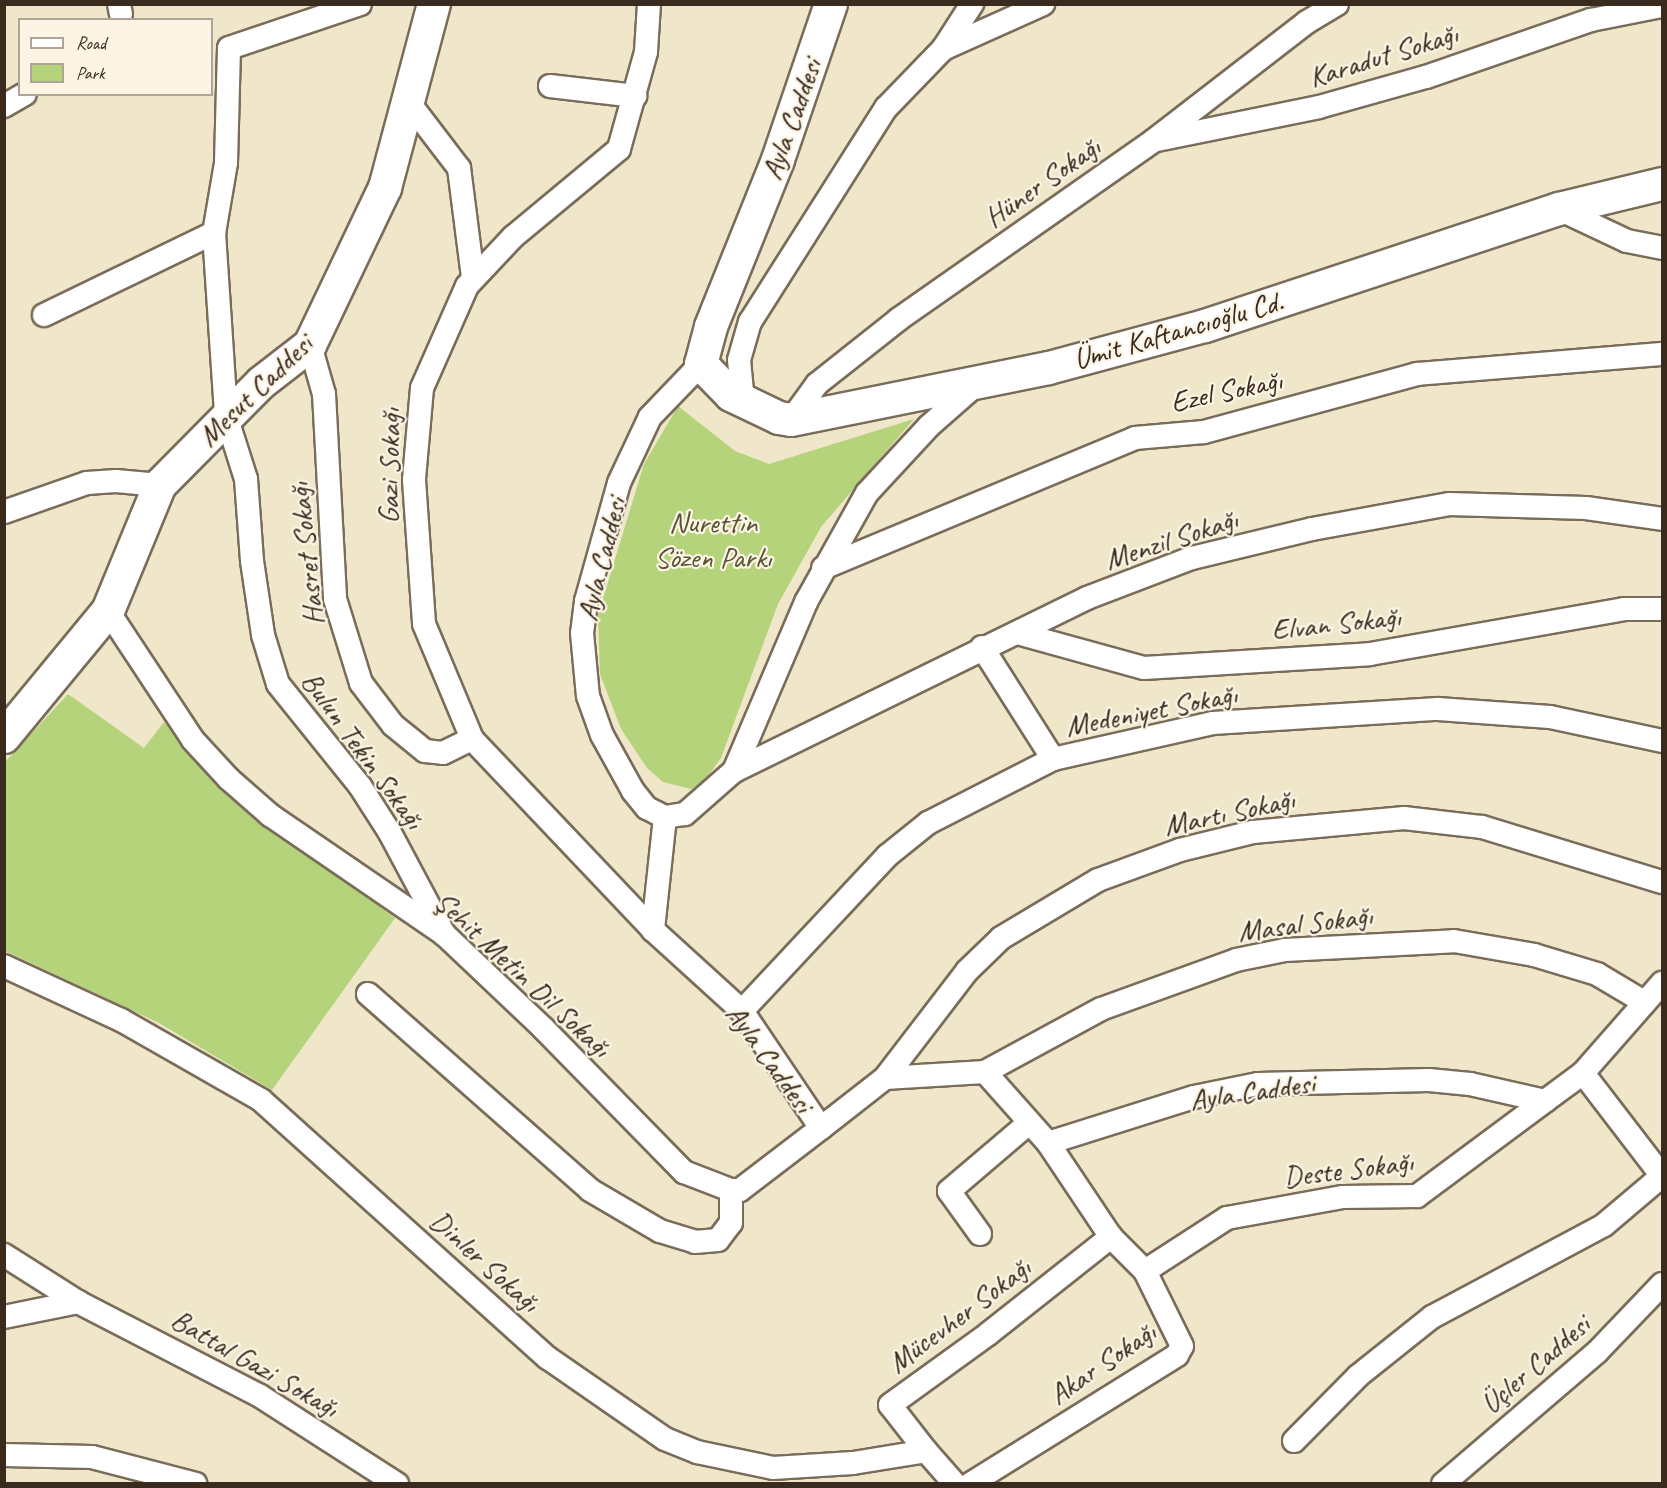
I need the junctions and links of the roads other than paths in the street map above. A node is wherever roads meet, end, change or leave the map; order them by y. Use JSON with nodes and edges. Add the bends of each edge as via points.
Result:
{"nodes":[{"id":1,"x":360,"y":4,"type":"edge"},
{"id":2,"x":434,"y":4,"type":"edge"},
{"id":3,"x":649,"y":4,"type":"edge"},
{"id":4,"x":831,"y":4,"type":"edge"},
{"id":5,"x":972,"y":4,"type":"edge"},
{"id":6,"x":1043,"y":4,"type":"edge"},
{"id":7,"x":1337,"y":4,"type":"edge"},
{"id":8,"x":1662,"y":6,"type":"edge"},
{"id":9,"x":220,"y":47,"type":"edge"},
{"id":10,"x":943,"y":49,"type":"junction"},
{"id":11,"x":550,"y":86,"type":"dead end"},
{"id":12,"x":21,"y":96,"type":"edge"},
{"id":13,"x":635,"y":96,"type":"junction"},
{"id":14,"x":410,"y":104,"type":"junction"},
{"id":15,"x":4,"y":106,"type":"edge"},
{"id":16,"x":1153,"y":141,"type":"junction"},
{"id":17,"x":1662,"y":184,"type":"edge"},
{"id":18,"x":1559,"y":209,"type":"junction"},
{"id":19,"x":214,"y":233,"type":"junction"},
{"id":20,"x":1662,"y":248,"type":"edge"},
{"id":21,"x":473,"y":277,"type":"junction"},
{"id":22,"x":44,"y":315,"type":"dead end"},
{"id":23,"x":310,"y":345,"type":"junction"},
{"id":24,"x":1662,"y":354,"type":"edge"},
{"id":25,"x":701,"y":364,"type":"junction"},
{"id":26,"x":978,"y":383,"type":"junction"},
{"id":27,"x":743,"y":402,"type":"junction"},
{"id":28,"x":226,"y":416,"type":"junction"},
{"id":29,"x":791,"y":420,"type":"junction"},
{"id":30,"x":160,"y":485,"type":"junction"},
{"id":31,"x":4,"y":512,"type":"edge"},
{"id":32,"x":1662,"y":519,"type":"edge"},
{"id":33,"x":823,"y":568,"type":"junction"},
{"id":34,"x":1662,"y":609,"type":"edge"},
{"id":35,"x":108,"y":611,"type":"junction"},
{"id":36,"x":1017,"y":633,"type":"junction"},
{"id":37,"x":982,"y":647,"type":"junction"},
{"id":38,"x":6,"y":734,"type":"edge"},
{"id":39,"x":472,"y":739,"type":"junction"},
{"id":40,"x":1662,"y":741,"type":"edge"},
{"id":41,"x":1053,"y":759,"type":"junction"},
{"id":42,"x":734,"y":771,"type":"junction"},
{"id":43,"x":665,"y":817,"type":"junction"},
{"id":44,"x":1662,"y":882,"type":"edge"},
{"id":45,"x":652,"y":930,"type":"junction"},
{"id":46,"x":444,"y":934,"type":"junction"},
{"id":47,"x":4,"y":966,"type":"edge"},
{"id":48,"x":1662,"y":983,"type":"edge"},
{"id":49,"x":368,"y":994,"type":"dead end"},
{"id":50,"x":1644,"y":1002,"type":"junction"},
{"id":51,"x":742,"y":1011,"type":"junction"},
{"id":52,"x":985,"y":1072,"type":"junction"},
{"id":53,"x":1583,"y":1073,"type":"junction"},
{"id":54,"x":885,"y":1078,"type":"junction"},
{"id":55,"x":1545,"y":1101,"type":"junction"},
{"id":56,"x":1029,"y":1123,"type":"junction"},
{"id":57,"x":820,"y":1128,"type":"junction"},
{"id":58,"x":1048,"y":1143,"type":"junction"},
{"id":59,"x":731,"y":1190,"type":"junction"},
{"id":60,"x":980,"y":1234,"type":"dead end"},
{"id":61,"x":1110,"y":1237,"type":"junction"},
{"id":62,"x":4,"y":1255,"type":"edge"},
{"id":63,"x":1145,"y":1271,"type":"junction"},
{"id":64,"x":1662,"y":1284,"type":"edge"},
{"id":65,"x":78,"y":1302,"type":"junction"},
{"id":66,"x":4,"y":1317,"type":"edge"},
{"id":67,"x":1294,"y":1441,"type":"dead end"},
{"id":68,"x":926,"y":1451,"type":"junction"},
{"id":69,"x":4,"y":1455,"type":"edge"},
{"id":70,"x":773,"y":1476,"type":"edge"},
{"id":71,"x":196,"y":1484,"type":"edge"},
{"id":72,"x":397,"y":1484,"type":"edge"},
{"id":73,"x":955,"y":1484,"type":"edge"},
{"id":74,"x":970,"y":1484,"type":"edge"},
{"id":75,"x":1443,"y":1484,"type":"edge"}],
"edges":[{"from":1,"to":9,"type":"street"},
{"from":2,"to":14,"type":"street","name":"Mesut Caddesi"},
{"from":3,"to":13,"type":"street","name":"Gazi Sokağı","via":[[646,52]]},
{"from":4,"to":25,"type":"street","name":"Ayla Caddesi","via":[[778,160],[714,316]]},
{"from":5,"to":10,"type":"street"},
{"from":6,"to":10,"type":"street"},
{"from":7,"to":16,"type":"street","name":"Hüner Sokağı","via":[[1307,22]]},
{"from":8,"to":16,"type":"street","name":"Karadut Sokağı","via":[[1601,17],[1426,77],[1319,107]]},
{"from":9,"to":19,"type":"street","name":"Bulun Tekin Sokağı","via":[[226,163]]},
{"from":10,"to":27,"type":"street","via":[[886,108],[750,322],[739,360],[738,386]]},
{"from":11,"to":13,"type":"street"},
{"from":12,"to":15,"type":"street"},
{"from":13,"to":21,"type":"street","name":"Gazi Sokağı","via":[[619,149],[513,237]]},
{"from":14,"to":21,"type":"street","via":[[459,168]]},
{"from":14,"to":23,"type":"street","name":"Mesut Caddesi","via":[[385,188]]},
{"from":16,"to":29,"type":"street","name":"Hüner Sokağı","via":[[899,319],[817,384]]},
{"from":17,"to":18,"type":"street","name":"Ümit Kaftancıoğlu Cd."},
{"from":18,"to":20,"type":"street","via":[[1627,240]]},
{"from":18,"to":26,"type":"street","name":"Ümit Kaftancıoğlu Cd.","via":[[1205,326]]},
{"from":19,"to":22,"type":"street"},
{"from":19,"to":28,"type":"street","name":"Bulun Tekin Sokağı"},
{"from":21,"to":39,"type":"street","name":"Gazi Sokağı","via":[[422,388],[414,480],[424,624]]},
{"from":23,"to":28,"type":"street","name":"Mesut Caddesi"},
{"from":23,"to":39,"type":"street","name":"Hasret Sokağı","via":[[324,394],[335,599],[361,683],[393,725],[425,751],[443,753]]},
{"from":24,"to":33,"type":"street","name":"Ezel Sokağı","via":[[1417,374],[1204,432],[1135,438]]},
{"from":25,"to":27,"type":"street"},
{"from":25,"to":43,"type":"street","name":"Ayla Caddesi","via":[[650,417],[635,444],[595,562],[582,633],[588,696],[602,735],[646,808]]},
{"from":26,"to":29,"type":"street","name":"Ümit Kaftancıoğlu Cd."},
{"from":26,"to":33,"type":"street","via":[[929,426],[867,493]]},
{"from":27,"to":29,"type":"street"},
{"from":28,"to":30,"type":"street","name":"Mesut Caddesi"},
{"from":28,"to":46,"type":"street","name":"Bulun Tekin Sokağı","via":[[246,479],[263,635],[278,684],[360,786],[390,832]]},
{"from":30,"to":31,"type":"street","via":[[87,483]]},
{"from":30,"to":35,"type":"street","name":"Mesut Caddesi"},
{"from":32,"to":36,"type":"street","name":"Menzil Sokağı","via":[[1586,508],[1449,504],[1312,529],[1192,558],[1087,598]]},
{"from":33,"to":42,"type":"street"},
{"from":34,"to":36,"type":"street","name":"Elvan Sokağı","via":[[1624,609],[1370,654],[1144,668]]},
{"from":35,"to":38,"type":"street","name":"Mesut Caddesi"},
{"from":35,"to":46,"type":"street","name":"Şehit Metin Dil Sokağı","via":[[193,740],[229,779],[270,815]]},
{"from":36,"to":37,"type":"street","name":"Menzil Sokağı"},
{"from":37,"to":41,"type":"street"},
{"from":37,"to":42,"type":"street","name":"Menzil Sokağı"},
{"from":39,"to":45,"type":"street","name":"Gazi Sokağı"},
{"from":40,"to":41,"type":"street","name":"Medeniyet Sokağı","via":[[1550,717],[1438,709],[1213,723]]},
{"from":41,"to":51,"type":"street","name":"Medeniyet Sokağı","via":[[928,822],[887,856]]},
{"from":42,"to":43,"type":"street","via":[[685,814]]},
{"from":43,"to":45,"type":"street"},
{"from":44,"to":54,"type":"street","name":"Martı Sokağı","via":[[1492,829],[1404,818],[1253,832],[1180,850],[1098,880],[1000,938],[967,971]]},
{"from":45,"to":51,"type":"street","name":"Ayla Caddesi"},
{"from":46,"to":59,"type":"street","name":"Şehit Metin Dil Sokağı","via":[[684,1172]]},
{"from":47,"to":70,"type":"street","name":"Dinler Sokağı","via":[[121,1020],[261,1100],[548,1358],[649,1430],[697,1452]]},
{"from":48,"to":50,"type":"street"},
{"from":49,"to":59,"type":"street","via":[[590,1190],[660,1231],[695,1242],[718,1240],[731,1223]]},
{"from":50,"to":52,"type":"street","name":"Masal Sokağı","via":[[1597,974],[1534,955],[1454,941],[1285,950],[1236,960],[1101,1009]]},
{"from":50,"to":53,"type":"street"},
{"from":51,"to":57,"type":"street","name":"Ayla Caddesi"},
{"from":52,"to":54,"type":"street"},
{"from":52,"to":56,"type":"street"},
{"from":53,"to":55,"type":"street"},
{"from":53,"to":67,"type":"street","via":[[1662,1176],[1604,1226],[1432,1317],[1358,1376]]},
{"from":54,"to":57,"type":"street","name":"Ayla Caddesi"},
{"from":55,"to":58,"type":"street","name":"Ayla Caddesi","via":[[1470,1084],[1429,1080],[1258,1084],[1194,1096]]},
{"from":55,"to":63,"type":"street","name":"Deste Sokağı","via":[[1417,1196],[1343,1197],[1227,1218]]},
{"from":56,"to":58,"type":"street"},
{"from":56,"to":60,"type":"street","via":[[949,1191]]},
{"from":57,"to":59,"type":"street","via":[[750,1185]]},
{"from":58,"to":61,"type":"street","name":"Akar Sokağı"},
{"from":61,"to":63,"type":"street","name":"Akar Sokağı"},
{"from":61,"to":68,"type":"street","name":"Mücevher Sokağı","via":[[988,1334],[890,1405]]},
{"from":62,"to":65,"type":"street","name":"Battal Gazi Sokağı"},
{"from":63,"to":74,"type":"street","name":"Akar Sokağı","via":[[1180,1337],[1182,1346],[1177,1355]]},
{"from":64,"to":75,"type":"street","name":"Üçler Caddesi","via":[[1598,1352]]},
{"from":65,"to":66,"type":"street"},
{"from":65,"to":72,"type":"street","name":"Battal Gazi Sokağı","via":[[260,1396]]},
{"from":68,"to":70,"type":"street","name":"Dinler Sokağı"},
{"from":68,"to":73,"type":"street"},
{"from":69,"to":71,"type":"street","via":[[92,1457]]}]}
